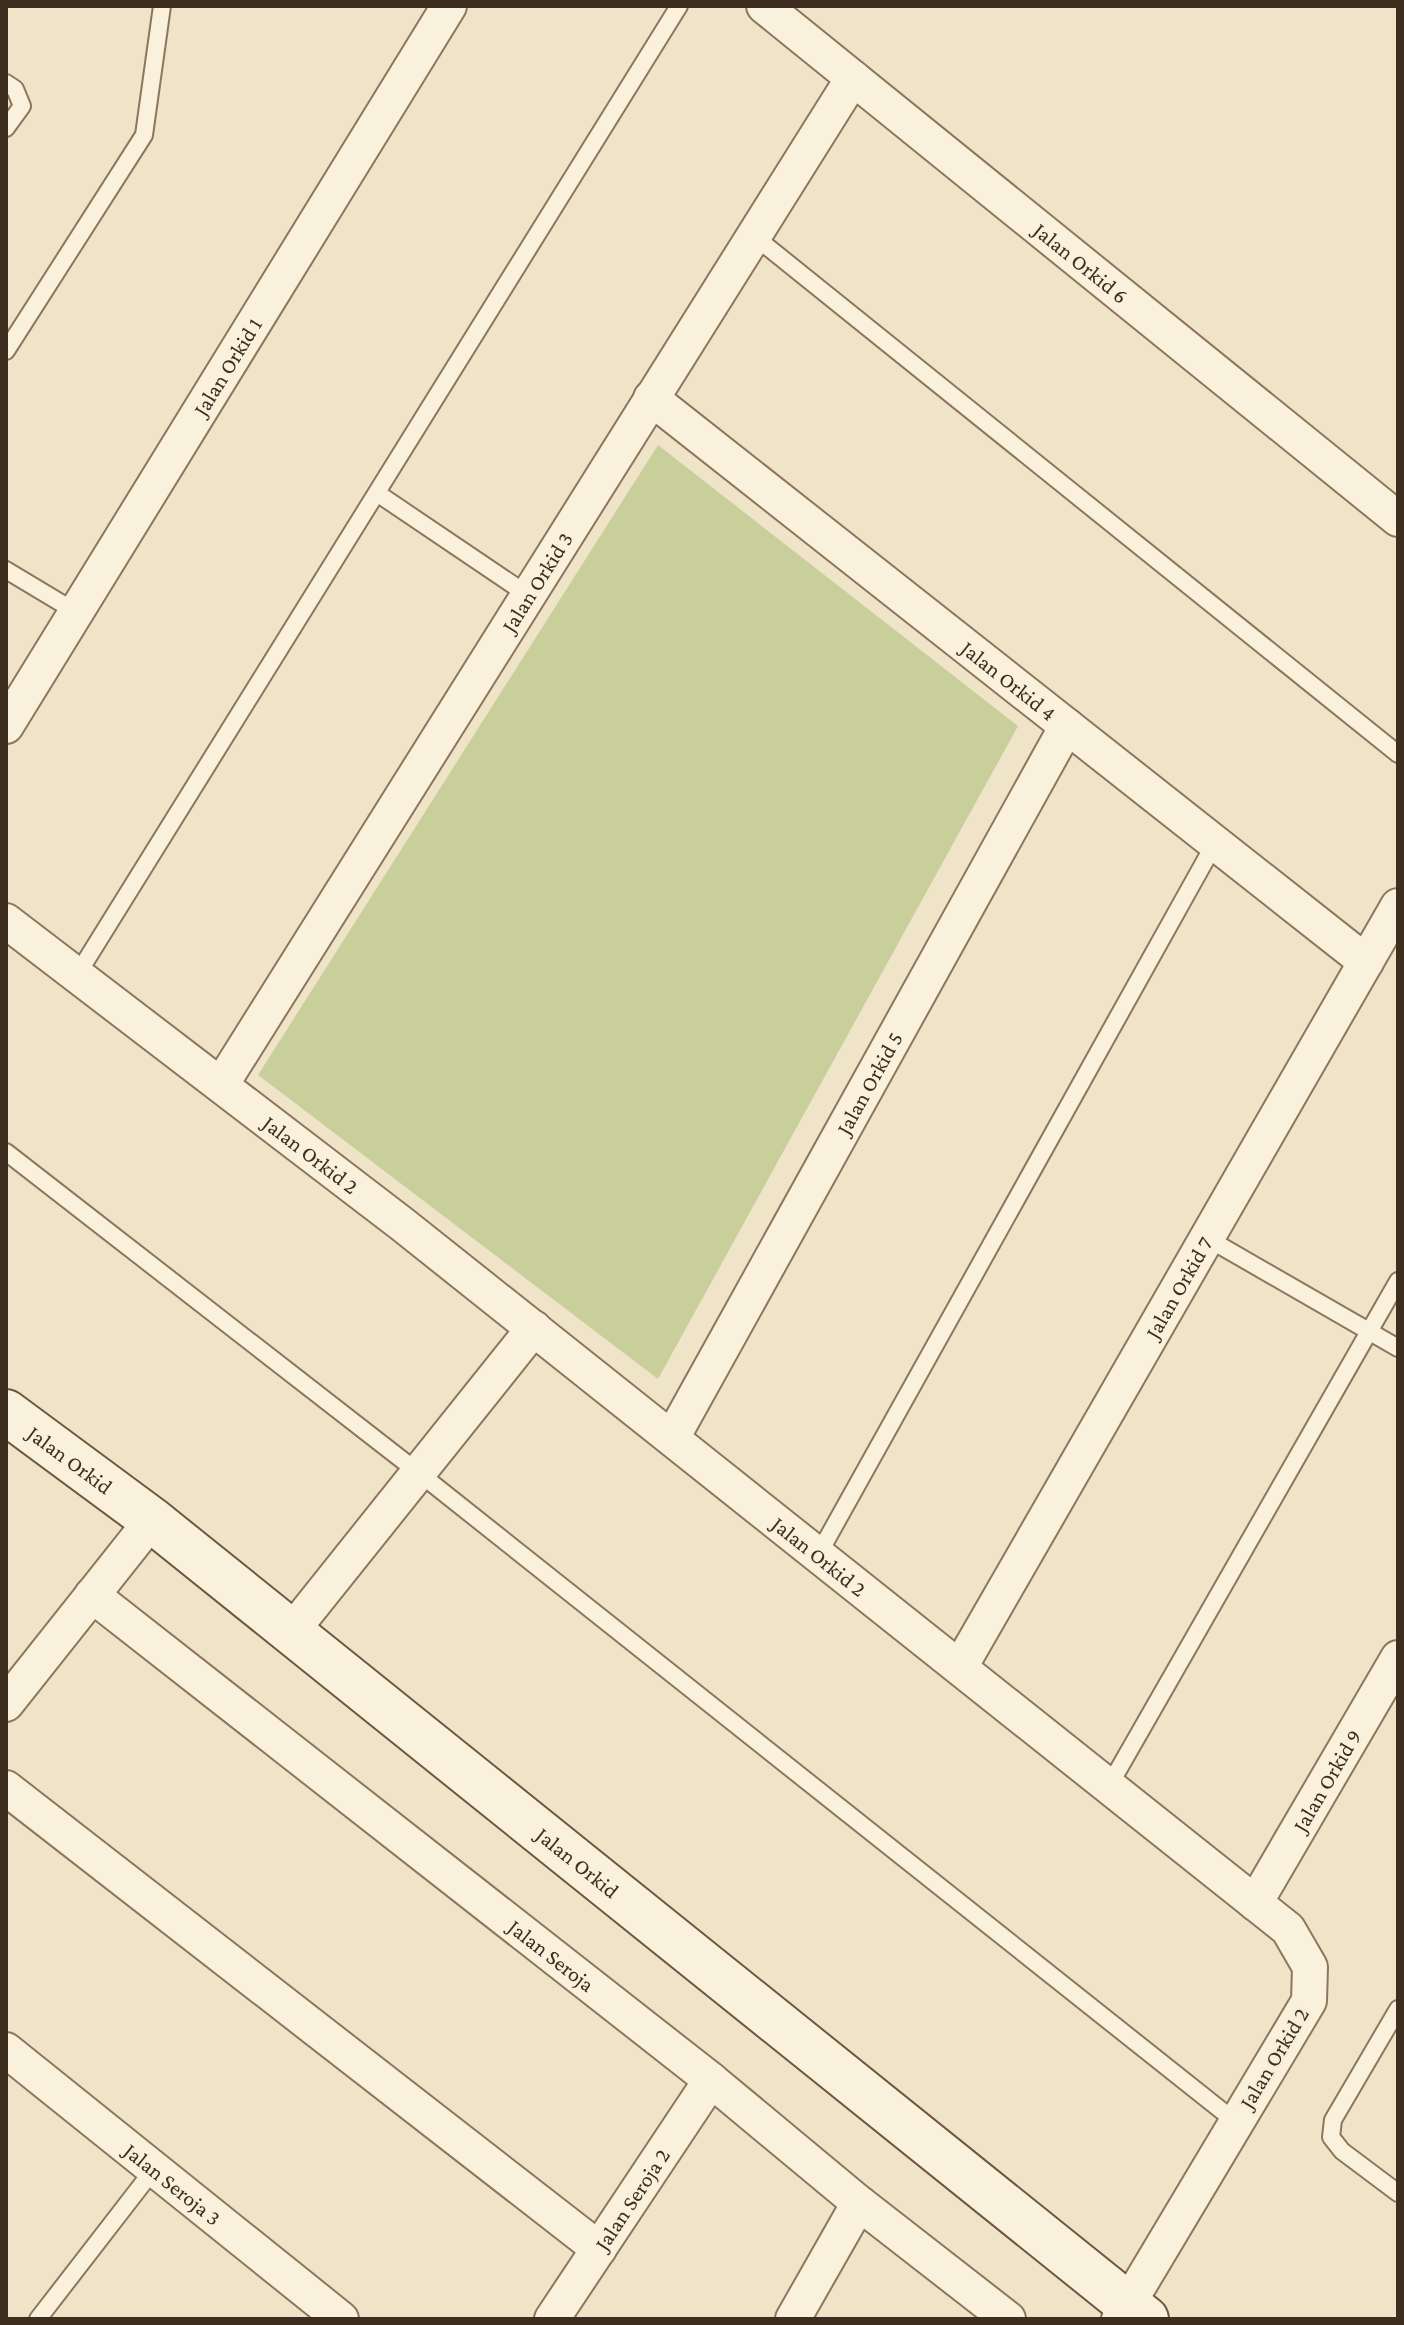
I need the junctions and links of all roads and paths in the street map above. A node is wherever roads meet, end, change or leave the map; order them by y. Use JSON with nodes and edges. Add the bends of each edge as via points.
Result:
{"nodes":[{"id":1,"x":162,"y":6,"type":"edge"},
{"id":2,"x":449,"y":6,"type":"edge"},
{"id":3,"x":679,"y":6,"type":"edge"},
{"id":4,"x":764,"y":6,"type":"edge"},
{"id":5,"x":853,"y":78,"type":"junction"},
{"id":6,"x":6,"y":83,"type":"edge"},
{"id":7,"x":6,"y":128,"type":"edge"},
{"id":8,"x":754,"y":236,"type":"junction"},
{"id":9,"x":6,"y":351,"type":"edge"},
{"id":10,"x":651,"y":398,"type":"junction"},
{"id":11,"x":377,"y":493,"type":"junction"},
{"id":12,"x":1398,"y":519,"type":"edge"},
{"id":13,"x":6,"y":570,"type":"edge"},
{"id":14,"x":528,"y":595,"type":"junction"},
{"id":15,"x":76,"y":612,"type":"junction"},
{"id":16,"x":6,"y":726,"type":"edge"},
{"id":17,"x":1067,"y":726,"type":"junction"},
{"id":18,"x":1398,"y":754,"type":"edge"},
{"id":19,"x":1215,"y":843,"type":"junction"},
{"id":20,"x":1398,"y":906,"type":"edge"},
{"id":21,"x":6,"y":921,"type":"edge"},
{"id":22,"x":1366,"y":962,"type":"junction"},
{"id":23,"x":77,"y":975,"type":"junction"},
{"id":24,"x":221,"y":1085,"type":"junction"},
{"id":25,"x":6,"y":1152,"type":"edge"},
{"id":26,"x":1207,"y":1238,"type":"junction"},
{"id":27,"x":1398,"y":1281,"type":"edge"},
{"id":28,"x":534,"y":1328,"type":"junction"},
{"id":29,"x":1370,"y":1332,"type":"junction"},
{"id":30,"x":1398,"y":1348,"type":"edge"},
{"id":31,"x":6,"y":1412,"type":"edge"},
{"id":32,"x":672,"y":1438,"type":"junction"},
{"id":33,"x":419,"y":1473,"type":"junction"},
{"id":34,"x":152,"y":1520,"type":"junction"},
{"id":35,"x":818,"y":1555,"type":"junction"},
{"id":36,"x":92,"y":1595,"type":"junction"},
{"id":37,"x":291,"y":1632,"type":"junction"},
{"id":38,"x":1398,"y":1658,"type":"edge"},
{"id":39,"x":960,"y":1667,"type":"junction"},
{"id":40,"x":6,"y":1704,"type":"edge"},
{"id":41,"x":1109,"y":1786,"type":"junction"},
{"id":42,"x":6,"y":1788,"type":"edge"},
{"id":43,"x":1255,"y":1903,"type":"junction"},
{"id":44,"x":1398,"y":2009,"type":"edge"},
{"id":45,"x":6,"y":2050,"type":"edge"},
{"id":46,"x":711,"y":2080,"type":"junction"},
{"id":47,"x":1236,"y":2122,"type":"junction"},
{"id":48,"x":154,"y":2169,"type":"junction"},
{"id":49,"x":1398,"y":2193,"type":"edge"},
{"id":50,"x":859,"y":2203,"type":"junction"},
{"id":51,"x":599,"y":2249,"type":"junction"},
{"id":52,"x":1131,"y":2314,"type":"edge"},
{"id":53,"x":38,"y":2319,"type":"edge"},
{"id":54,"x":341,"y":2319,"type":"edge"},
{"id":55,"x":552,"y":2319,"type":"edge"},
{"id":56,"x":793,"y":2319,"type":"edge"},
{"id":57,"x":1008,"y":2319,"type":"edge"}],
"edges":[{"from":1,"to":9,"type":"lane","via":[[144,135]]},
{"from":2,"to":15,"type":"street","name":"Jalan Orkid 1"},
{"from":3,"to":11,"type":"lane"},
{"from":4,"to":5,"type":"street","name":"Jalan Orkid 6"},
{"from":5,"to":8,"type":"street","name":"Jalan Orkid 3"},
{"from":5,"to":12,"type":"street","name":"Jalan Orkid 6"},
{"from":6,"to":7,"type":"lane","via":[[22,106]]},
{"from":8,"to":10,"type":"street","name":"Jalan Orkid 3"},
{"from":8,"to":18,"type":"lane"},
{"from":10,"to":14,"type":"street","name":"Jalan Orkid 3"},
{"from":10,"to":17,"type":"street","name":"Jalan Orkid 4"},
{"from":11,"to":14,"type":"lane"},
{"from":11,"to":23,"type":"lane"},
{"from":13,"to":15,"type":"lane"},
{"from":14,"to":24,"type":"street","name":"Jalan Orkid 3"},
{"from":15,"to":16,"type":"street","name":"Jalan Orkid 1"},
{"from":17,"to":19,"type":"street","name":"Jalan Orkid 4"},
{"from":17,"to":32,"type":"street","name":"Jalan Orkid 5"},
{"from":19,"to":22,"type":"street","name":"Jalan Orkid 4"},
{"from":19,"to":35,"type":"lane"},
{"from":20,"to":22,"type":"street","name":"Jalan Orkid 7"},
{"from":21,"to":23,"type":"street","name":"Jalan Orkid 2"},
{"from":22,"to":26,"type":"street","name":"Jalan Orkid 7"},
{"from":23,"to":24,"type":"street","name":"Jalan Orkid 2"},
{"from":24,"to":28,"type":"street","name":"Jalan Orkid 2"},
{"from":25,"to":33,"type":"lane"},
{"from":26,"to":29,"type":"lane"},
{"from":26,"to":39,"type":"street","name":"Jalan Orkid 7"},
{"from":27,"to":29,"type":"lane"},
{"from":28,"to":32,"type":"street","name":"Jalan Orkid 2"},
{"from":28,"to":33,"type":"street"},
{"from":29,"to":30,"type":"lane"},
{"from":29,"to":41,"type":"lane"},
{"from":31,"to":34,"type":"street","name":"Jalan Orkid"},
{"from":32,"to":35,"type":"street","name":"Jalan Orkid 2"},
{"from":33,"to":37,"type":"street"},
{"from":33,"to":47,"type":"lane"},
{"from":34,"to":36,"type":"street"},
{"from":34,"to":37,"type":"street","name":"Jalan Orkid"},
{"from":35,"to":39,"type":"street","name":"Jalan Orkid 2"},
{"from":36,"to":40,"type":"street"},
{"from":36,"to":46,"type":"street","name":"Jalan Seroja"},
{"from":37,"to":52,"type":"street","name":"Jalan Orkid"},
{"from":38,"to":43,"type":"street","name":"Jalan Orkid 9"},
{"from":39,"to":41,"type":"street","name":"Jalan Orkid 2"},
{"from":41,"to":43,"type":"street","name":"Jalan Orkid 2"},
{"from":42,"to":51,"type":"street"},
{"from":43,"to":47,"type":"street","name":"Jalan Orkid 2","via":[[1288,1929],[1310,1967],[1309,2001]]},
{"from":44,"to":49,"type":"lane","via":[[1333,2120],[1331,2137]]},
{"from":45,"to":48,"type":"street","name":"Jalan Seroja 3"},
{"from":46,"to":50,"type":"street","name":"Jalan Seroja"},
{"from":46,"to":51,"type":"street","name":"Jalan Seroja 2"},
{"from":47,"to":52,"type":"street","name":"Jalan Orkid 2"},
{"from":48,"to":53,"type":"lane"},
{"from":48,"to":54,"type":"street","name":"Jalan Seroja 3"},
{"from":50,"to":56,"type":"street"},
{"from":50,"to":57,"type":"street","name":"Jalan Seroja"},
{"from":51,"to":55,"type":"street","name":"Jalan Seroja 2"}]}
